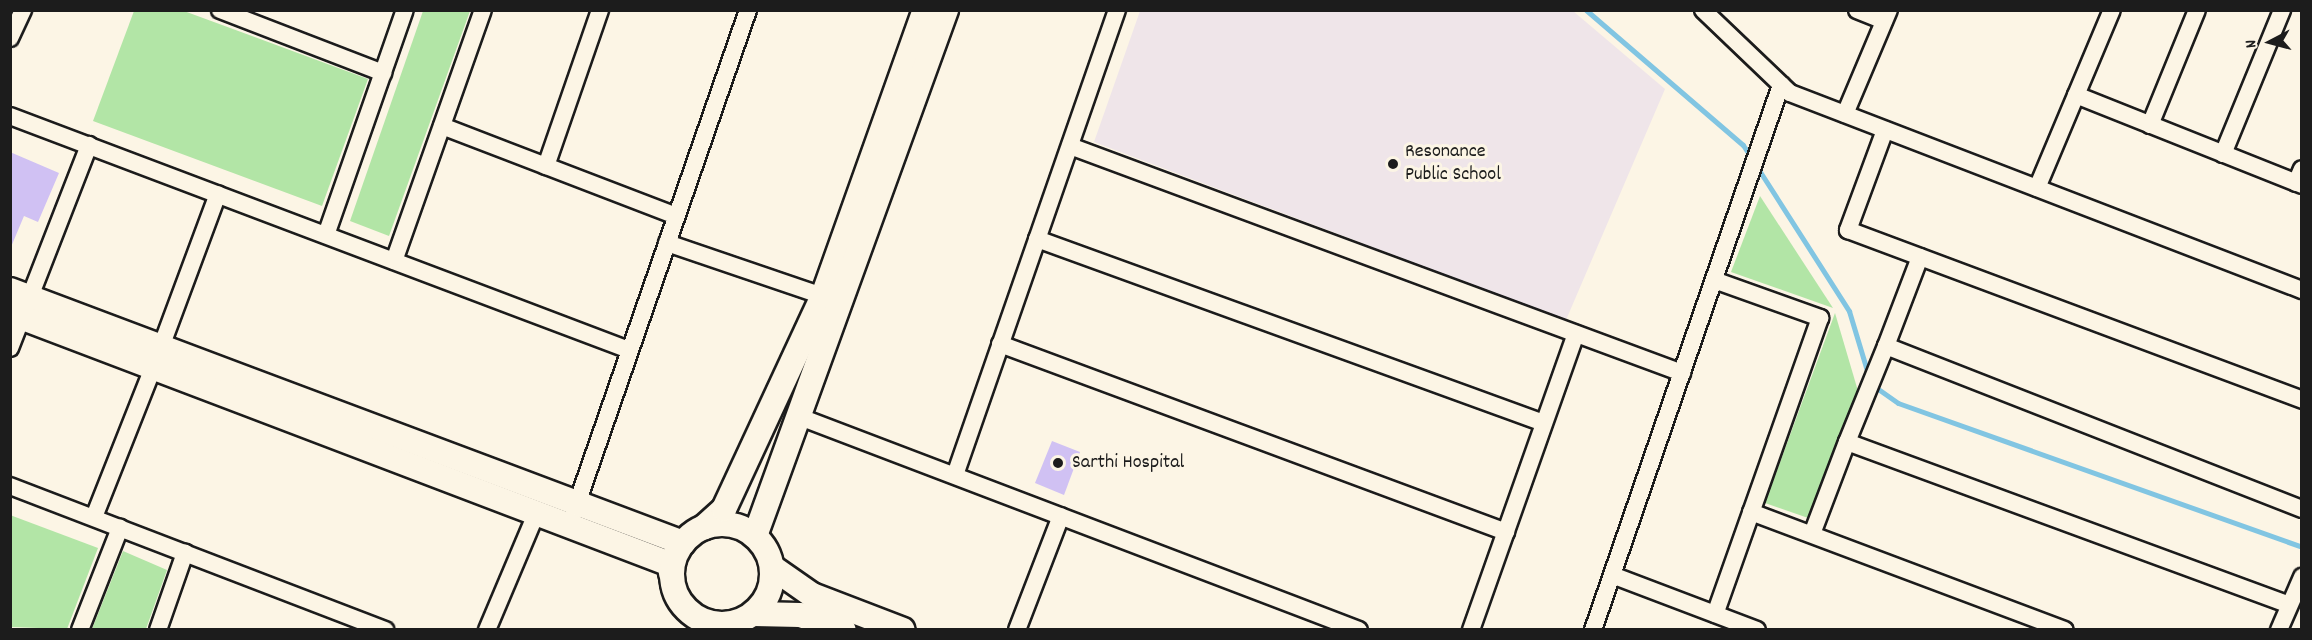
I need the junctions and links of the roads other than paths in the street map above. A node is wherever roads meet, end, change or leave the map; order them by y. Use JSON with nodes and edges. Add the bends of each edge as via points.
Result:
{"nodes":[{"id":1,"x":23,"y":10,"type":"edge"},
{"id":2,"x":220,"y":10,"type":"edge"},
{"id":3,"x":405,"y":10,"type":"edge"},
{"id":4,"x":483,"y":10,"type":"edge"},
{"id":5,"x":600,"y":10,"type":"edge"},
{"id":6,"x":748,"y":10,"type":"edge"},
{"id":7,"x":925,"y":10,"type":"edge"},
{"id":8,"x":946,"y":10,"type":"edge"},
{"id":9,"x":1117,"y":10,"type":"edge"},
{"id":10,"x":1703,"y":10,"type":"edge"},
{"id":11,"x":1857,"y":10,"type":"edge"},
{"id":12,"x":2112,"y":10,"type":"edge"},
{"id":13,"x":2198,"y":10,"type":"edge"},
{"id":14,"x":2282,"y":10,"type":"edge"},
{"id":15,"x":1887,"y":16,"type":"edge"},
{"id":16,"x":10,"y":38,"type":"edge"},
{"id":17,"x":383,"y":73,"type":"junction"},
{"id":18,"x":1781,"y":85,"type":"junction"},
{"id":19,"x":2076,"y":95,"type":"junction"},
{"id":20,"x":1845,"y":114,"type":"junction"},
{"id":21,"x":10,"y":116,"type":"edge"},
{"id":22,"x":2150,"y":124,"type":"junction"},
{"id":23,"x":442,"y":126,"type":"junction"},
{"id":24,"x":1885,"y":130,"type":"junction"},
{"id":25,"x":89,"y":145,"type":"junction"},
{"id":26,"x":1070,"y":146,"type":"junction"},
{"id":27,"x":2223,"y":153,"type":"junction"},
{"id":28,"x":546,"y":166,"type":"junction"},
{"id":29,"x":2300,"y":179,"type":"edge"},
{"id":30,"x":2037,"y":188,"type":"junction"},
{"id":31,"x":218,"y":194,"type":"junction"},
{"id":32,"x":676,"y":216,"type":"junction"},
{"id":33,"x":326,"y":235,"type":"junction"},
{"id":34,"x":1037,"y":239,"type":"junction"},
{"id":35,"x":667,"y":243,"type":"junction"},
{"id":36,"x":1920,"y":257,"type":"junction"},
{"id":37,"x":394,"y":261,"type":"junction"},
{"id":38,"x":1714,"y":280,"type":"junction"},
{"id":39,"x":2301,"y":290,"type":"edge"},
{"id":40,"x":824,"y":296,"type":"junction"},
{"id":41,"x":18,"y":305,"type":"edge"},
{"id":42,"x":1576,"y":334,"type":"junction"},
{"id":43,"x":1000,"y":344,"type":"junction"},
{"id":44,"x":1886,"y":346,"type":"junction"},
{"id":45,"x":10,"y":348,"type":"edge"},
{"id":46,"x":629,"y":350,"type":"junction"},
{"id":47,"x":157,"y":358,"type":"junction"},
{"id":48,"x":1682,"y":373,"type":"junction"},
{"id":49,"x":2301,"y":400,"type":"edge"},
{"id":50,"x":800,"y":417,"type":"junction"},
{"id":51,"x":1544,"y":423,"type":"junction"},
{"id":52,"x":1847,"y":442,"type":"junction"},
{"id":53,"x":954,"y":475,"type":"junction"},
{"id":54,"x":10,"y":486,"type":"edge"},
{"id":55,"x":2301,"y":509,"type":"edge"},
{"id":56,"x":1751,"y":512,"type":"junction"},
{"id":57,"x":536,"y":514,"type":"junction"},
{"id":58,"x":573,"y":515,"type":"junction"},
{"id":59,"x":1061,"y":516,"type":"junction"},
{"id":60,"x":94,"y":517,"type":"junction"},
{"id":61,"x":120,"y":528,"type":"junction"},
{"id":62,"x":703,"y":528,"type":"junction"},
{"id":63,"x":1506,"y":532,"type":"junction"},
{"id":64,"x":1812,"y":534,"type":"junction"},
{"id":65,"x":755,"y":536,"type":"junction"},
{"id":66,"x":683,"y":543,"type":"junction"},
{"id":67,"x":185,"y":553,"type":"junction"},
{"id":68,"x":772,"y":567,"type":"junction"},
{"id":69,"x":671,"y":573,"type":"junction"},
{"id":70,"x":1612,"y":575,"type":"junction"},
{"id":71,"x":2301,"y":577,"type":"edge"},
{"id":72,"x":2289,"y":605,"type":"junction"},
{"id":73,"x":684,"y":607,"type":"junction"},
{"id":74,"x":754,"y":614,"type":"junction"},
{"id":75,"x":1715,"y":614,"type":"junction"},
{"id":76,"x":729,"y":627,"type":"edge"},
{"id":77,"x":900,"y":629,"type":"edge"},
{"id":78,"x":80,"y":630,"type":"edge"},
{"id":79,"x":158,"y":630,"type":"edge"},
{"id":80,"x":385,"y":630,"type":"edge"},
{"id":81,"x":487,"y":630,"type":"edge"},
{"id":82,"x":676,"y":630,"type":"edge"},
{"id":83,"x":844,"y":630,"type":"edge"},
{"id":84,"x":1017,"y":630,"type":"edge"},
{"id":85,"x":1359,"y":630,"type":"edge"},
{"id":86,"x":1471,"y":630,"type":"edge"},
{"id":87,"x":1593,"y":630,"type":"edge"},
{"id":88,"x":1757,"y":630,"type":"edge"},
{"id":89,"x":2065,"y":630,"type":"edge"},
{"id":90,"x":2279,"y":630,"type":"edge"}],
"edges":[{"from":1,"to":16,"type":"street"},
{"from":2,"to":17,"type":"street"},
{"from":3,"to":17,"type":"street"},
{"from":4,"to":23,"type":"street"},
{"from":5,"to":28,"type":"street"},
{"from":6,"to":32,"type":"street"},
{"from":7,"to":40,"type":"street"},
{"from":8,"to":50,"type":"street"},
{"from":9,"to":26,"type":"street"},
{"from":10,"to":18,"type":"street"},
{"from":11,"to":15,"type":"street"},
{"from":12,"to":19,"type":"street"},
{"from":13,"to":22,"type":"street"},
{"from":14,"to":27,"type":"street"},
{"from":15,"to":20,"type":"street"},
{"from":17,"to":33,"type":"street"},
{"from":18,"to":20,"type":"street","via":[[1790,93]]},
{"from":18,"to":38,"type":"street"},
{"from":19,"to":22,"type":"street"},
{"from":19,"to":30,"type":"street"},
{"from":20,"to":24,"type":"street"},
{"from":21,"to":25,"type":"street"},
{"from":22,"to":27,"type":"street"},
{"from":23,"to":28,"type":"street"},
{"from":23,"to":37,"type":"street"},
{"from":24,"to":30,"type":"street"},
{"from":24,"to":36,"type":"street","via":[[1848,230]]},
{"from":25,"to":31,"type":"street"},
{"from":25,"to":41,"type":"street"},
{"from":26,"to":34,"type":"street"},
{"from":26,"to":42,"type":"street"},
{"from":27,"to":29,"type":"street"},
{"from":28,"to":32,"type":"street"},
{"from":30,"to":39,"type":"street"},
{"from":31,"to":33,"type":"street"},
{"from":31,"to":47,"type":"street"},
{"from":32,"to":35,"type":"street"},
{"from":33,"to":37,"type":"street"},
{"from":34,"to":43,"type":"street"},
{"from":34,"to":51,"type":"street"},
{"from":35,"to":40,"type":"street"},
{"from":35,"to":46,"type":"street"},
{"from":36,"to":44,"type":"street"},
{"from":36,"to":49,"type":"street"},
{"from":37,"to":46,"type":"street"},
{"from":38,"to":48,"type":"street"},
{"from":38,"to":56,"type":"street","via":[[1820,318]]},
{"from":40,"to":62,"type":"street","via":[[724,509]]},
{"from":41,"to":45,"type":"street"},
{"from":41,"to":47,"type":"street"},
{"from":42,"to":48,"type":"street"},
{"from":42,"to":51,"type":"street"},
{"from":43,"to":53,"type":"street"},
{"from":43,"to":63,"type":"street"},
{"from":44,"to":52,"type":"street"},
{"from":44,"to":55,"type":"street"},
{"from":46,"to":58,"type":"street"},
{"from":47,"to":57,"type":"street"},
{"from":47,"to":58,"type":"street"},
{"from":47,"to":60,"type":"street"},
{"from":48,"to":70,"type":"street"},
{"from":50,"to":53,"type":"street"},
{"from":50,"to":65,"type":"street"},
{"from":51,"to":63,"type":"street"},
{"from":52,"to":64,"type":"street"},
{"from":52,"to":72,"type":"street"},
{"from":53,"to":59,"type":"street"},
{"from":54,"to":60,"type":"street"},
{"from":56,"to":64,"type":"street"},
{"from":56,"to":75,"type":"street"},
{"from":57,"to":58,"type":"street"},
{"from":57,"to":81,"type":"street"},
{"from":58,"to":66,"type":"street"},
{"from":58,"to":69,"type":"street","via":[[670,564]]},
{"from":59,"to":84,"type":"street"},
{"from":59,"to":85,"type":"street"},
{"from":60,"to":61,"type":"street"},
{"from":61,"to":67,"type":"street"},
{"from":61,"to":78,"type":"street"},
{"from":62,"to":65,"type":"street","via":[[720,524],[740,527]]},
{"from":62,"to":66,"type":"street"},
{"from":63,"to":86,"type":"street"},
{"from":64,"to":89,"type":"street"},
{"from":65,"to":68,"type":"street"},
{"from":66,"to":69,"type":"street"},
{"from":67,"to":79,"type":"street"},
{"from":67,"to":80,"type":"street"},
{"from":68,"to":74,"type":"street","via":[[765,600]]},
{"from":68,"to":77,"type":"street","via":[[812,595]]},
{"from":69,"to":73,"type":"street","via":[[674,590]]},
{"from":70,"to":75,"type":"street"},
{"from":70,"to":87,"type":"street"},
{"from":71,"to":72,"type":"street"},
{"from":72,"to":90,"type":"street"},
{"from":73,"to":76,"type":"street","via":[[705,622]]},
{"from":73,"to":82,"type":"street"},
{"from":74,"to":76,"type":"street"},
{"from":74,"to":83,"type":"street","via":[[800,615]]},
{"from":75,"to":88,"type":"street"}]}
